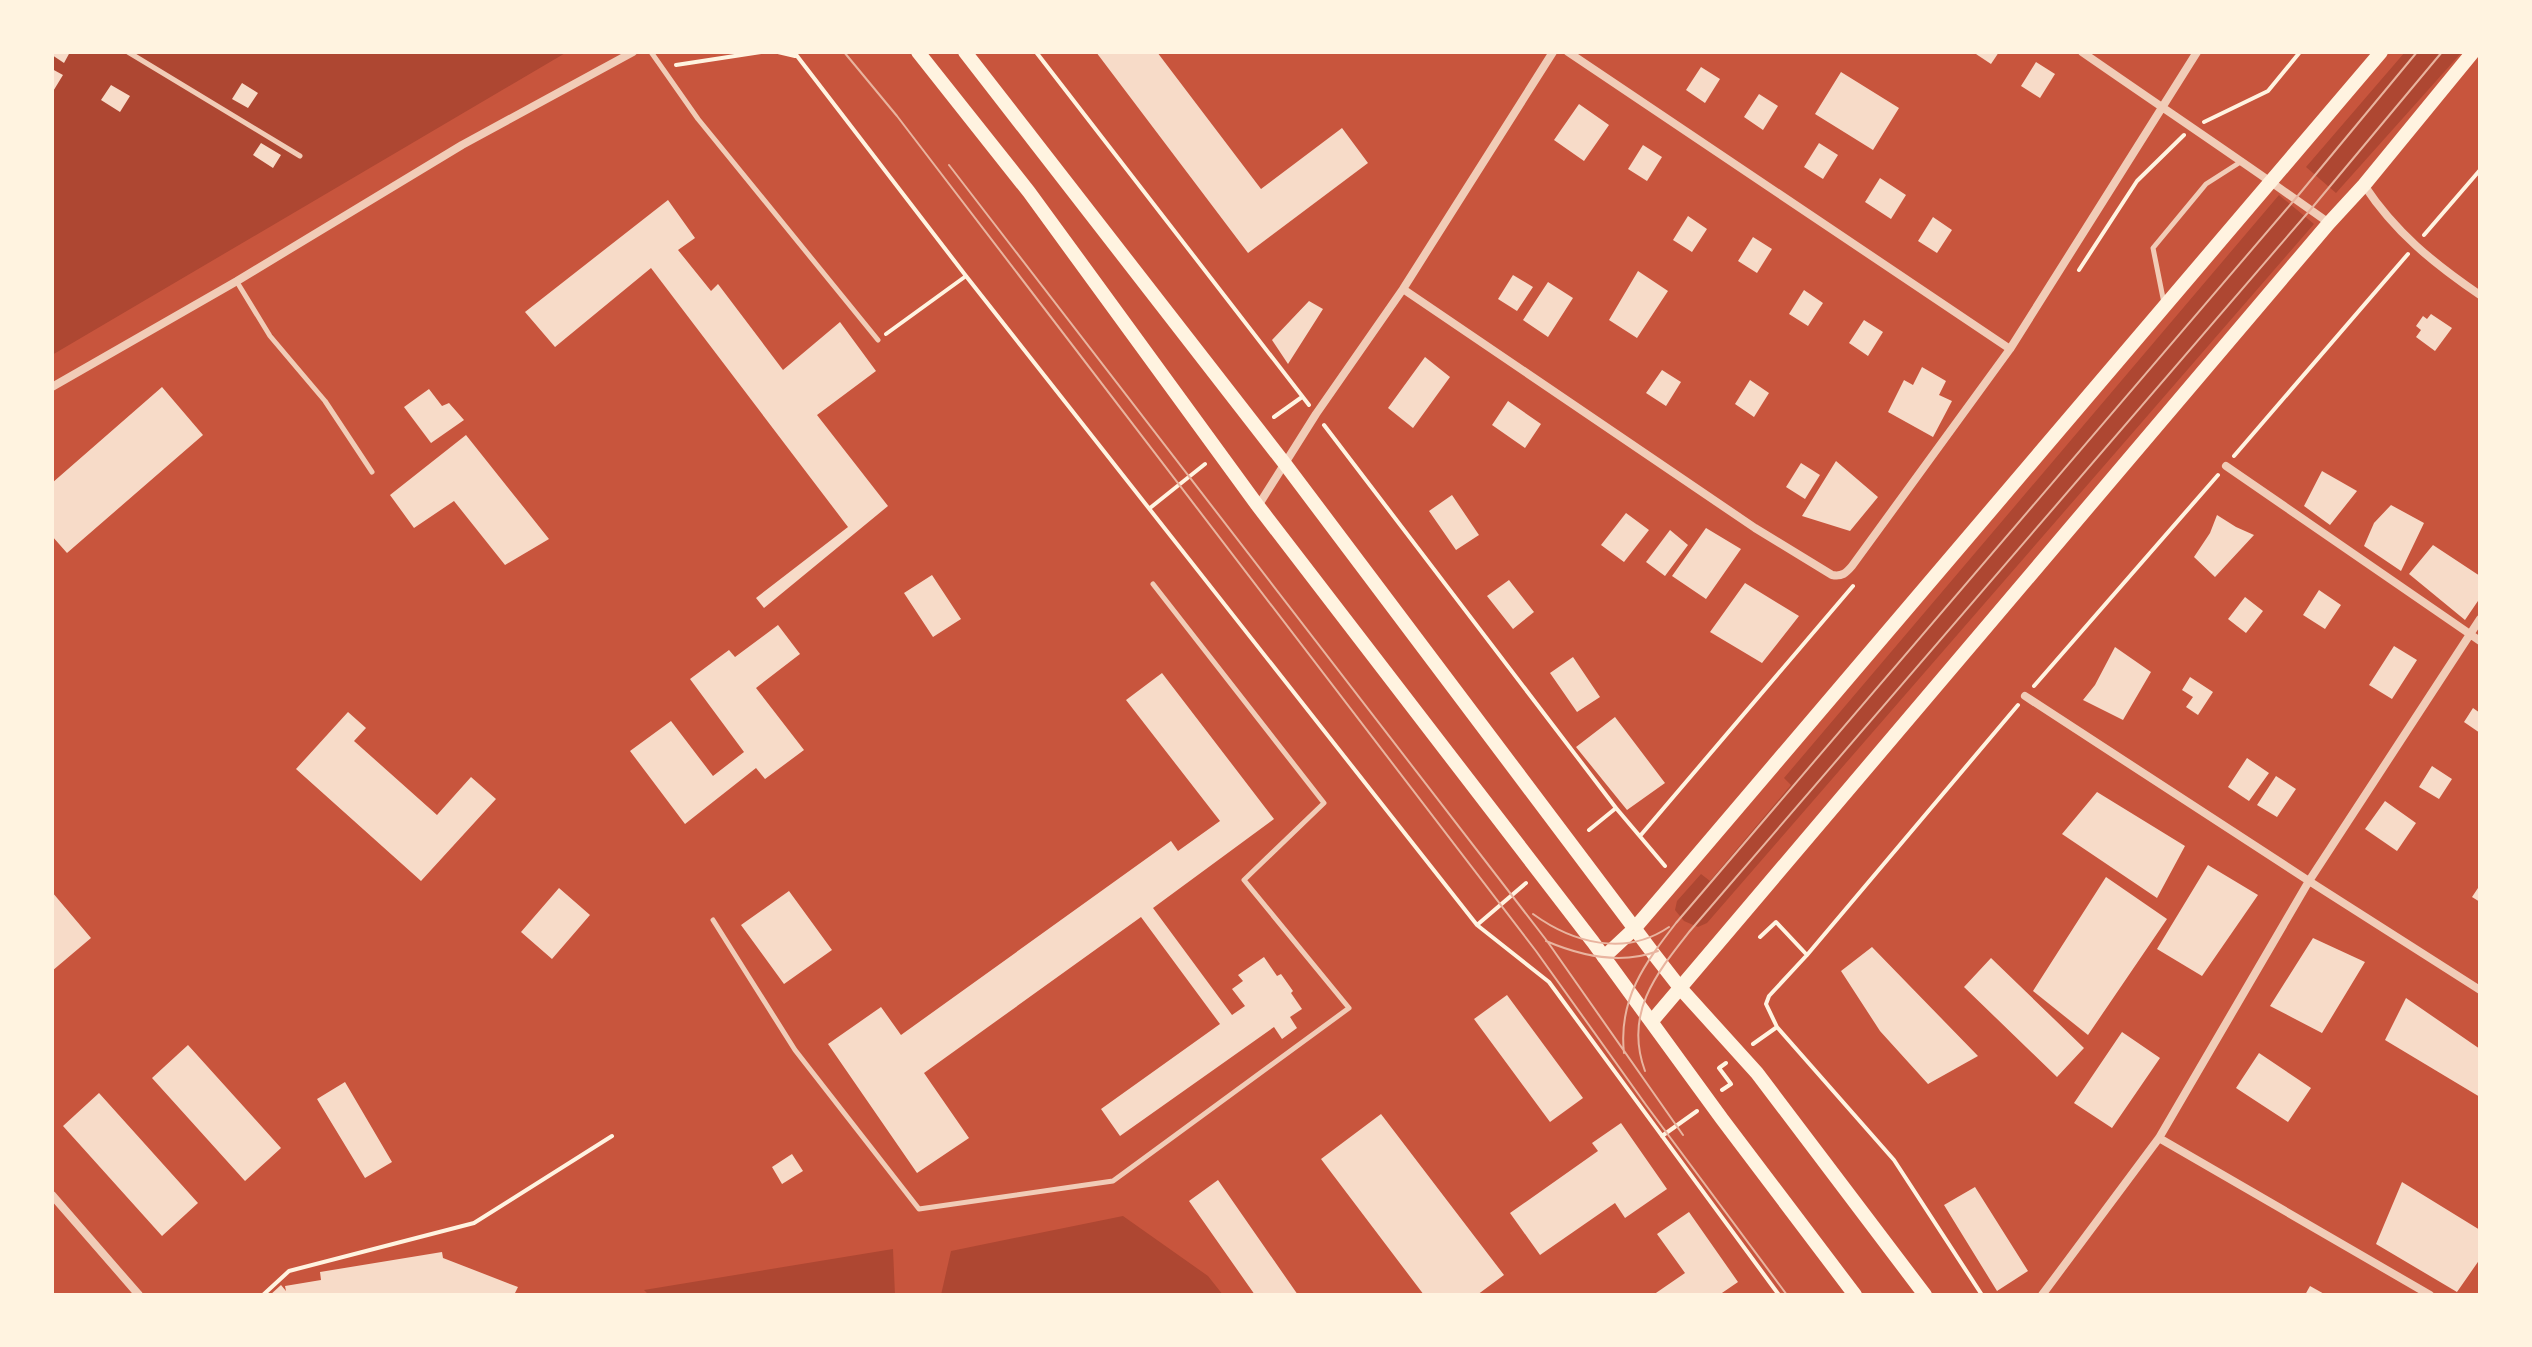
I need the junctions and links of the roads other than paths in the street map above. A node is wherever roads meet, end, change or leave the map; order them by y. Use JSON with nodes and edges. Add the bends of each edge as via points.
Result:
{"nodes":[{"id":1,"x":128,"y":52,"type":"edge"},
{"id":2,"x":633,"y":52,"type":"edge"},
{"id":3,"x":651,"y":52,"type":"edge"},
{"id":4,"x":918,"y":52,"type":"edge"},
{"id":5,"x":965,"y":52,"type":"edge"},
{"id":6,"x":1553,"y":52,"type":"edge"},
{"id":7,"x":1568,"y":52,"type":"edge"},
{"id":8,"x":2082,"y":52,"type":"edge"},
{"id":9,"x":2197,"y":52,"type":"edge"},
{"id":10,"x":2381,"y":52,"type":"edge"},
{"id":11,"x":2473,"y":52,"type":"edge"},
{"id":12,"x":2162,"y":107,"type":"junction"},
{"id":13,"x":300,"y":156,"type":"dead end"},
{"id":14,"x":2243,"y":161,"type":"junction"},
{"id":15,"x":2272,"y":181,"type":"junction"},
{"id":16,"x":2364,"y":185,"type":"junction"},
{"id":17,"x":2329,"y":223,"type":"junction"},
{"id":18,"x":237,"y":281,"type":"junction"},
{"id":19,"x":1403,"y":289,"type":"junction"},
{"id":20,"x":2480,"y":295,"type":"edge"},
{"id":21,"x":2165,"y":306,"type":"junction"},
{"id":22,"x":878,"y":340,"type":"dead end"},
{"id":23,"x":2010,"y":349,"type":"junction"},
{"id":24,"x":52,"y":387,"type":"edge"},
{"id":25,"x":1285,"y":464,"type":"junction"},
{"id":26,"x":2226,"y":466,"type":"road end"},
{"id":27,"x":372,"y":472,"type":"dead end"},
{"id":28,"x":1258,"y":506,"type":"junction"},
{"id":29,"x":1153,"y":584,"type":"dead end"},
{"id":30,"x":2480,"y":619,"type":"edge"},
{"id":31,"x":2470,"y":635,"type":"junction"},
{"id":32,"x":2480,"y":641,"type":"edge"},
{"id":33,"x":2025,"y":696,"type":"road end"},
{"id":34,"x":2309,"y":881,"type":"junction"},
{"id":35,"x":713,"y":920,"type":"dead end"},
{"id":36,"x":1634,"y":929,"type":"junction"},
{"id":37,"x":1604,"y":957,"type":"junction"},
{"id":38,"x":1681,"y":989,"type":"junction"},
{"id":39,"x":2480,"y":990,"type":"edge"},
{"id":40,"x":1652,"y":1021,"type":"junction"},
{"id":41,"x":2159,"y":1138,"type":"junction"},
{"id":42,"x":52,"y":1195,"type":"edge"},
{"id":43,"x":139,"y":1295,"type":"edge"},
{"id":44,"x":1855,"y":1295,"type":"edge"},
{"id":45,"x":1925,"y":1295,"type":"edge"},
{"id":46,"x":2042,"y":1295,"type":"edge"},
{"id":47,"x":2430,"y":1295,"type":"edge"}],
"edges":[{"from":1,"to":13,"type":"lane"},
{"from":2,"to":18,"type":"street","via":[[462,145]]},
{"from":3,"to":22,"type":"lane","via":[[698,119]]},
{"from":4,"to":28,"type":"main road","via":[[1029,192]]},
{"from":5,"to":25,"type":"main road"},
{"from":6,"to":19,"type":"street"},
{"from":7,"to":23,"type":"street"},
{"from":8,"to":12,"type":"street"},
{"from":9,"to":12,"type":"street"},
{"from":10,"to":15,"type":"main road"},
{"from":11,"to":16,"type":"main road"},
{"from":12,"to":14,"type":"street"},
{"from":12,"to":23,"type":"street"},
{"from":14,"to":15,"type":"street"},
{"from":14,"to":21,"type":"lane","via":[[2206,184],[2153,248]]},
{"from":15,"to":17,"type":"street"},
{"from":15,"to":21,"type":"main road"},
{"from":16,"to":17,"type":"main road"},
{"from":16,"to":20,"type":"street","via":[[2415,246]]},
{"from":17,"to":38,"type":"main road"},
{"from":18,"to":24,"type":"street"},
{"from":18,"to":27,"type":"lane","via":[[270,336],[325,401]]},
{"from":19,"to":23,"type":"street","via":[[1832,575],[1844,574]]},
{"from":19,"to":25,"type":"street"},
{"from":21,"to":36,"type":"main road"},
{"from":25,"to":28,"type":"street"},
{"from":25,"to":36,"type":"main road"},
{"from":26,"to":31,"type":"street"},
{"from":28,"to":37,"type":"main road"},
{"from":29,"to":35,"type":"lane","via":[[1324,803],[1244,880],[1349,1008],[1113,1181],[919,1209],[795,1050]]},
{"from":30,"to":31,"type":"street"},
{"from":31,"to":32,"type":"street"},
{"from":31,"to":34,"type":"street"},
{"from":33,"to":34,"type":"street"},
{"from":34,"to":39,"type":"street"},
{"from":34,"to":41,"type":"street"},
{"from":36,"to":37,"type":"main road"},
{"from":36,"to":38,"type":"main road"},
{"from":37,"to":40,"type":"main road"},
{"from":38,"to":40,"type":"main road"},
{"from":38,"to":45,"type":"main road","via":[[1740,1054]]},
{"from":40,"to":44,"type":"main road"},
{"from":41,"to":46,"type":"street"},
{"from":41,"to":47,"type":"street"},
{"from":42,"to":43,"type":"street"}]}
